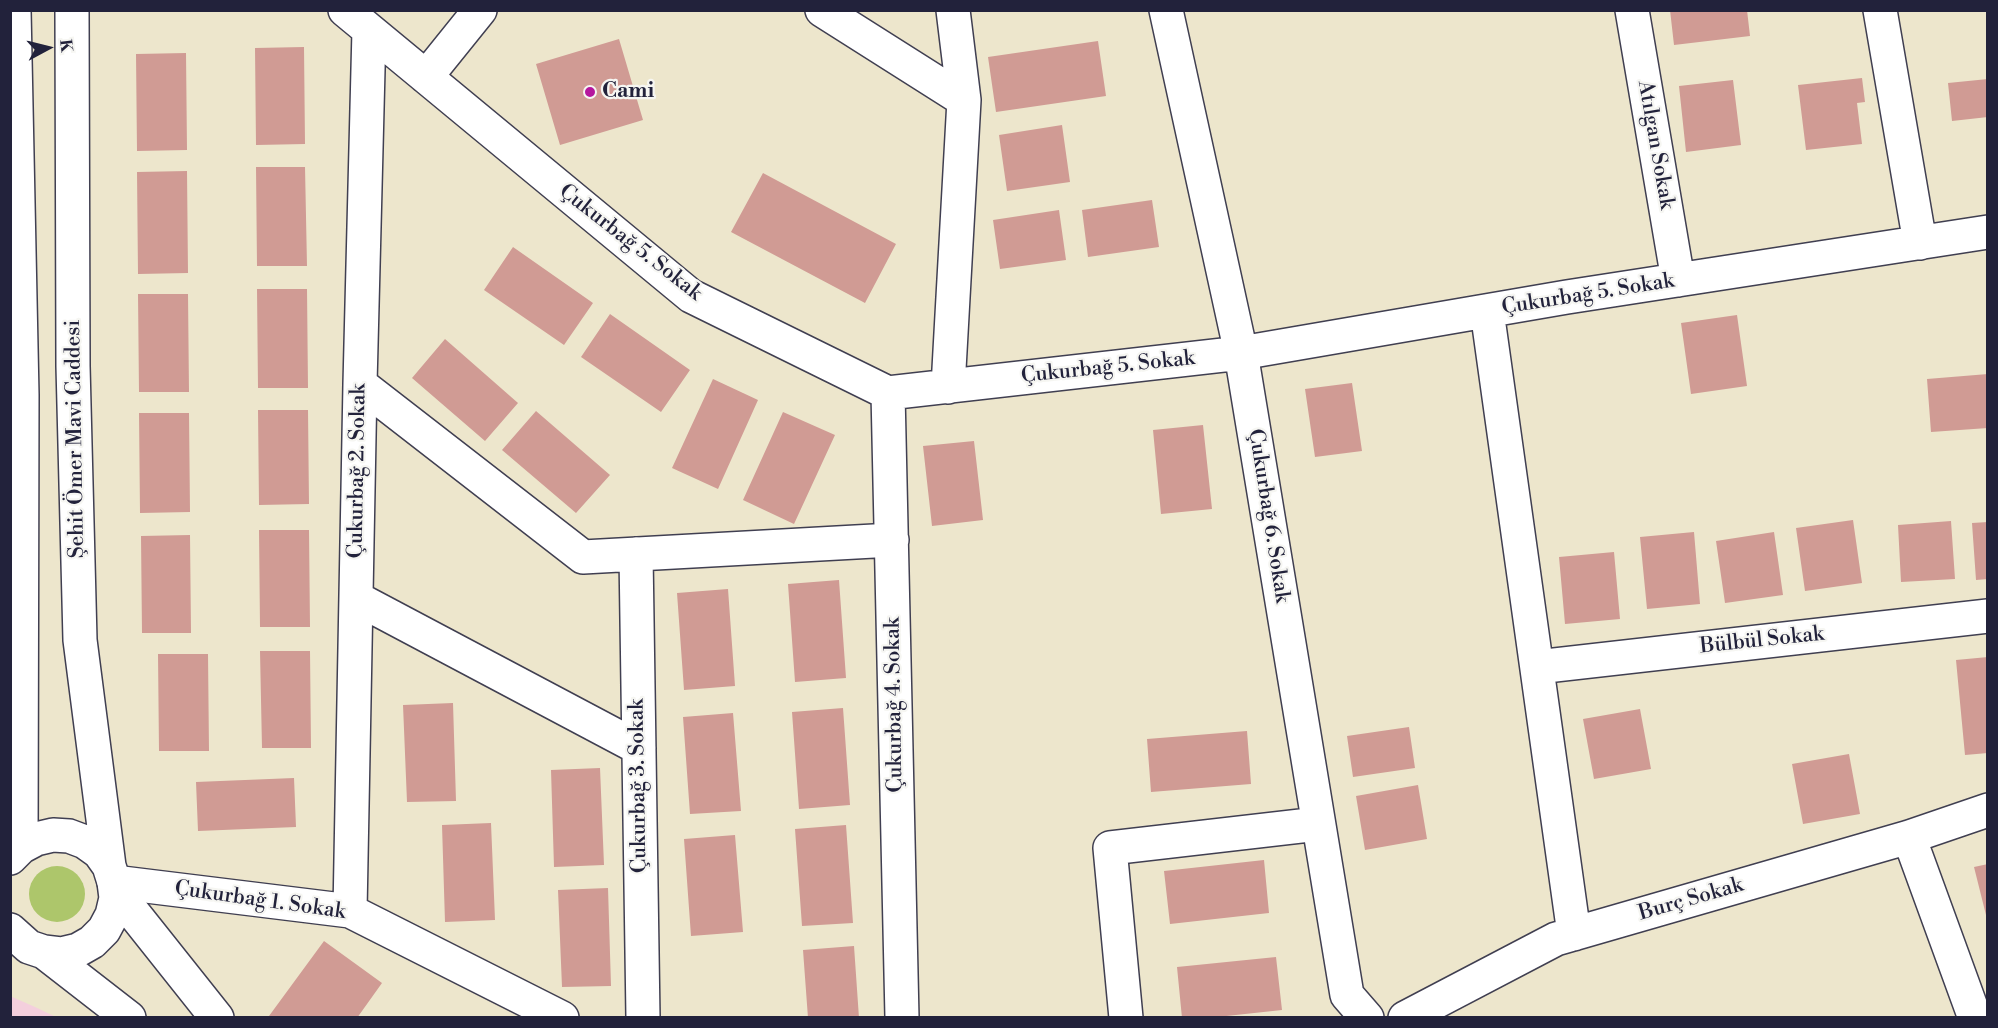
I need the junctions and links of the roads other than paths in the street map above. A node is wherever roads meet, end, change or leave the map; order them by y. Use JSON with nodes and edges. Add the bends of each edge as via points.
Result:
{"nodes":[{"id":1,"x":14,"y":10,"type":"edge"},
{"id":2,"x":72,"y":10,"type":"edge"},
{"id":3,"x":480,"y":10,"type":"edge"},
{"id":4,"x":822,"y":10,"type":"edge"},
{"id":5,"x":952,"y":10,"type":"edge"},
{"id":6,"x":1166,"y":10,"type":"edge"},
{"id":7,"x":1632,"y":10,"type":"edge"},
{"id":8,"x":1880,"y":10,"type":"edge"},
{"id":9,"x":357,"y":20,"type":"edge"},
{"id":10,"x":426,"y":77,"type":"junction"},
{"id":11,"x":964,"y":100,"type":"junction"},
{"id":12,"x":1988,"y":232,"type":"edge"},
{"id":13,"x":1920,"y":243,"type":"junction"},
{"id":14,"x":1678,"y":280,"type":"junction"},
{"id":15,"x":1487,"y":311,"type":"junction"},
{"id":16,"x":1241,"y":353,"type":"junction"},
{"id":17,"x":360,"y":384,"type":"junction"},
{"id":18,"x":948,"y":387,"type":"junction"},
{"id":19,"x":888,"y":393,"type":"junction"},
{"id":20,"x":16,"y":394,"type":"edge"},
{"id":21,"x":892,"y":540,"type":"junction"},
{"id":22,"x":636,"y":554,"type":"junction"},
{"id":23,"x":356,"y":598,"type":"junction"},
{"id":24,"x":1988,"y":616,"type":"edge"},
{"id":25,"x":16,"y":646,"type":"edge"},
{"id":26,"x":1537,"y":667,"type":"junction"},
{"id":27,"x":639,"y":748,"type":"junction"},
{"id":28,"x":1988,"y":810,"type":"edge"},
{"id":29,"x":1318,"y":824,"type":"junction"},
{"id":30,"x":1909,"y":837,"type":"junction"},
{"id":31,"x":16,"y":852,"type":"edge"},
{"id":32,"x":113,"y":879,"type":"junction"},
{"id":33,"x":350,"y":911,"type":"junction"},
{"id":34,"x":12,"y":934,"type":"edge"},
{"id":35,"x":1574,"y":934,"type":"junction"},
{"id":36,"x":44,"y":952,"type":"junction"},
{"id":37,"x":129,"y":1017,"type":"edge"},
{"id":38,"x":217,"y":1017,"type":"edge"},
{"id":39,"x":562,"y":1017,"type":"edge"},
{"id":40,"x":643,"y":1017,"type":"edge"},
{"id":41,"x":902,"y":1017,"type":"edge"},
{"id":42,"x":1126,"y":1017,"type":"edge"},
{"id":43,"x":1366,"y":1017,"type":"edge"},
{"id":44,"x":1405,"y":1017,"type":"edge"},
{"id":45,"x":1975,"y":1017,"type":"edge"}],
"edges":[{"from":1,"to":20,"type":"street","via":[[20,259]]},
{"from":2,"to":32,"type":"street","name":"Şehit Ömer Mavi Caddesi","via":[[73,366],[80,640]]},
{"from":3,"to":10,"type":"street"},
{"from":4,"to":11,"type":"street"},
{"from":5,"to":11,"type":"street"},
{"from":6,"to":16,"type":"street","name":"Çukurbağ 6. Sokak"},
{"from":7,"to":14,"type":"street","name":"Atılgan Sokak"},
{"from":8,"to":13,"type":"street"},
{"from":9,"to":10,"type":"street","name":"Çukurbağ 5. Sokak"},
{"from":9,"to":17,"type":"street","name":"Çukurbağ 2. Sokak"},
{"from":10,"to":19,"type":"street","name":"Çukurbağ 5. Sokak","via":[[691,296]]},
{"from":11,"to":18,"type":"street"},
{"from":12,"to":13,"type":"street","name":"Çukurbağ 5. Sokak"},
{"from":13,"to":14,"type":"street","name":"Çukurbağ 5. Sokak"},
{"from":14,"to":15,"type":"street","name":"Çukurbağ 5. Sokak"},
{"from":15,"to":16,"type":"street","name":"Çukurbağ 5. Sokak"},
{"from":15,"to":26,"type":"street"},
{"from":16,"to":18,"type":"street","name":"Çukurbağ 5. Sokak"},
{"from":16,"to":29,"type":"street","name":"Çukurbağ 6. Sokak"},
{"from":17,"to":22,"type":"street","via":[[584,557]]},
{"from":17,"to":23,"type":"street","name":"Çukurbağ 2. Sokak"},
{"from":18,"to":19,"type":"street","name":"Çukurbağ 5. Sokak"},
{"from":19,"to":21,"type":"street","name":"Çukurbağ 4. Sokak"},
{"from":20,"to":25,"type":"street"},
{"from":21,"to":22,"type":"street"},
{"from":21,"to":41,"type":"street","name":"Çukurbağ 4. Sokak"},
{"from":22,"to":27,"type":"street","name":"Çukurbağ 3. Sokak"},
{"from":23,"to":27,"type":"street"},
{"from":23,"to":33,"type":"street","name":"Çukurbağ 2. Sokak"},
{"from":24,"to":26,"type":"street","name":"Bülbül Sokak"},
{"from":25,"to":31,"type":"street"},
{"from":26,"to":35,"type":"street"},
{"from":27,"to":40,"type":"street","name":"Çukurbağ 3. Sokak"},
{"from":28,"to":30,"type":"street","name":"Burç Sokak"},
{"from":29,"to":42,"type":"street","via":[[1110,848]]},
{"from":29,"to":43,"type":"street","name":"Çukurbağ 6. Sokak","via":[[1347,995]]},
{"from":30,"to":35,"type":"street","name":"Burç Sokak"},
{"from":30,"to":45,"type":"street"},
{"from":31,"to":32,"type":"street","via":[[36,839],[69,836],[99,852]]},
{"from":32,"to":33,"type":"street","name":"Çukurbağ 1. Sokak"},
{"from":32,"to":36,"type":"street","via":[[112,915],[104,930],[78,950]]},
{"from":32,"to":38,"type":"street"},
{"from":33,"to":39,"type":"street","name":"Çukurbağ 1. Sokak"},
{"from":34,"to":36,"type":"street"},
{"from":35,"to":44,"type":"street","name":"Burç Sokak","via":[[1556,939]]},
{"from":36,"to":37,"type":"street"}]}
